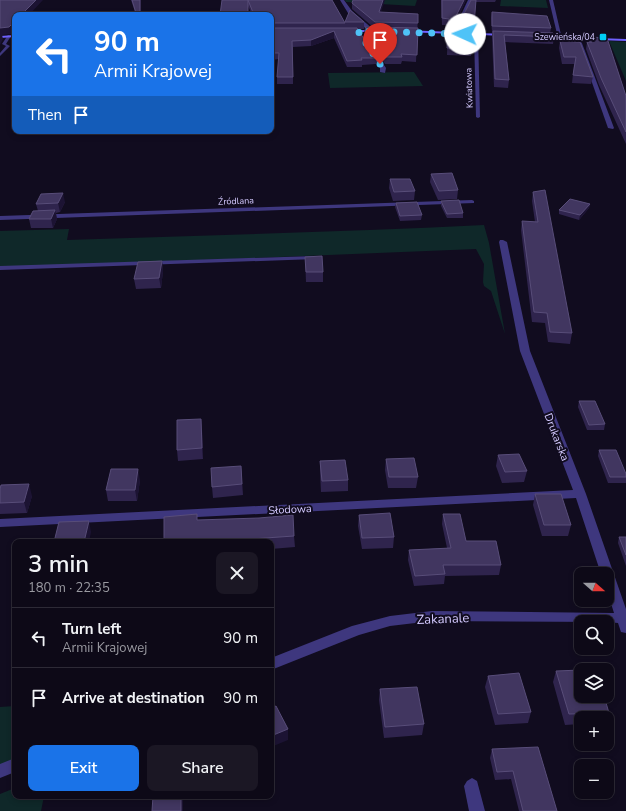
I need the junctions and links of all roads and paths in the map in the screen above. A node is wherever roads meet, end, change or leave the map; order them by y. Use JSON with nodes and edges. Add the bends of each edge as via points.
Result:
{"nodes":[{"id":1,"x":342,"y":0,"type":"edge"},
{"id":2,"x":470,"y":0,"type":"edge"},
{"id":3,"x":550,"y":0,"type":"edge"},
{"id":4,"x":337,"y":31,"type":"edge"},
{"id":5,"x":358,"y":31,"type":"junction"},
{"id":6,"x":372,"y":31,"type":"junction"},
{"id":7,"x":382,"y":31,"type":"edge"},
{"id":8,"x":398,"y":31,"type":"edge"},
{"id":9,"x":454,"y":33,"type":"junction"},
{"id":10,"x":476,"y":34,"type":"junction"},
{"id":11,"x":0,"y":36,"type":"edge"},
{"id":12,"x":9,"y":36,"type":"joint"},
{"id":13,"x":514,"y":36,"type":"edge"},
{"id":14,"x":537,"y":37,"type":"edge"},
{"id":15,"x":560,"y":38,"type":"junction"},
{"id":16,"x":578,"y":38,"type":"junction"},
{"id":17,"x":363,"y":39,"type":"edge"},
{"id":18,"x":626,"y":40,"type":"edge"},
{"id":19,"x":367,"y":45,"type":"edge"},
{"id":20,"x":0,"y":55,"type":"edge"},
{"id":21,"x":383,"y":72,"type":"dead end"},
{"id":22,"x":478,"y":117,"type":"dead end"},
{"id":23,"x":611,"y":128,"type":"dead end"},
{"id":24,"x":472,"y":202,"type":"dead end"},
{"id":25,"x":0,"y":218,"type":"edge"},
{"id":26,"x":503,"y":242,"type":"dead end"},
{"id":27,"x":319,"y":258,"type":"edge"},
{"id":28,"x":0,"y":268,"type":"edge"},
{"id":29,"x":580,"y":494,"type":"junction"},
{"id":30,"x":0,"y":523,"type":"edge"},
{"id":31,"x":625,"y":621,"type":"edge"},
{"id":32,"x":274,"y":663,"type":"edge"},
{"id":33,"x":12,"y":766,"type":"edge"},
{"id":34,"x":0,"y":771,"type":"edge"},
{"id":35,"x":472,"y":786,"type":"dead end"},
{"id":36,"x":477,"y":811,"type":"edge"}],
"edges":[{"from":1,"to":6,"type":"street","via":[[350,12]]},
{"from":2,"to":9,"type":"street"},
{"from":3,"to":15,"type":"street"},
{"from":4,"to":5,"type":"street"},
{"from":5,"to":6,"type":"street"},
{"from":5,"to":17,"type":"street"},
{"from":6,"to":7,"type":"street"},
{"from":8,"to":9,"type":"street"},
{"from":9,"to":10,"type":"street"},
{"from":10,"to":13,"type":"street"},
{"from":10,"to":22,"type":"lane","name":"Kwiatowa"},
{"from":11,"to":12,"type":"street"},
{"from":12,"to":20,"type":"lane","via":[[4,44],[8,46]]},
{"from":14,"to":15,"type":"street"},
{"from":15,"to":16,"type":"street"},
{"from":16,"to":18,"type":"street"},
{"from":16,"to":23,"type":"street"},
{"from":19,"to":21,"type":"street","via":[[383,68]]},
{"from":24,"to":25,"type":"street","name":"Źródlana"},
{"from":26,"to":29,"type":"street","name":"Drukarska","via":[[525,351]]},
{"from":27,"to":28,"type":"lane"},
{"from":29,"to":30,"type":"street","name":"Słodowa"},
{"from":29,"to":31,"type":"street","name":"Drukarska"},
{"from":31,"to":32,"type":"street","name":"Zakanale","via":[[432,616],[390,621],[357,630]]},
{"from":33,"to":34,"type":"street"},
{"from":35,"to":36,"type":"street"}]}
